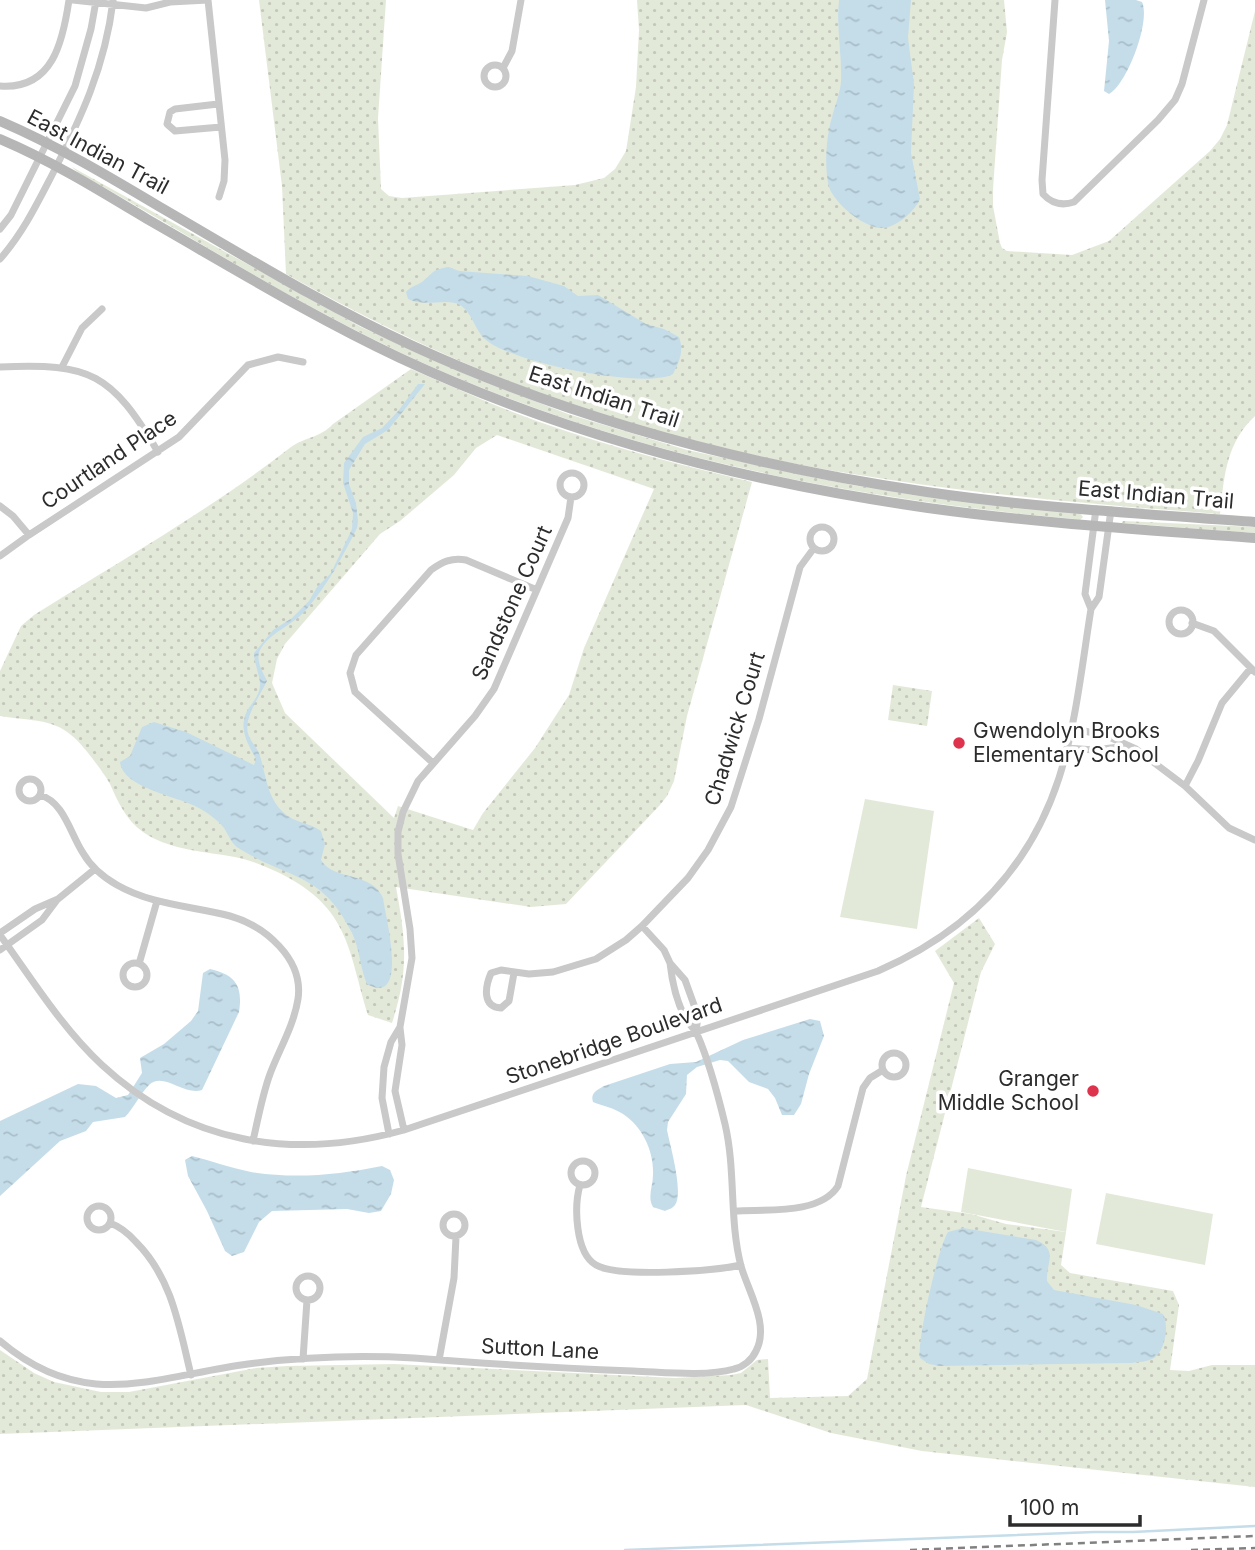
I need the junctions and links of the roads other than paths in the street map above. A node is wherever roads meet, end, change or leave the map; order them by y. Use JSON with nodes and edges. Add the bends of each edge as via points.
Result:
{"nodes":[{"id":1,"x":71,"y":0,"type":"edge"},
{"id":2,"x":208,"y":0,"type":"edge"},
{"id":3,"x":521,"y":0,"type":"edge"},
{"id":4,"x":1055,"y":0,"type":"edge"},
{"id":5,"x":1205,"y":0,"type":"edge"},
{"id":6,"x":96,"y":1,"type":"edge"},
{"id":7,"x":167,"y":1,"type":"edge"},
{"id":8,"x":113,"y":2,"type":"edge"},
{"id":9,"x":503,"y":68,"type":"dead end"},
{"id":10,"x":0,"y":86,"type":"edge"},
{"id":11,"x":218,"y":104,"type":"junction"},
{"id":12,"x":0,"y":121,"type":"edge"},
{"id":13,"x":221,"y":127,"type":"junction"},
{"id":14,"x":0,"y":139,"type":"edge"},
{"id":15,"x":48,"y":143,"type":"junction"},
{"id":16,"x":63,"y":151,"type":"junction"},
{"id":17,"x":40,"y":158,"type":"junction"},
{"id":18,"x":57,"y":166,"type":"junction"},
{"id":19,"x":219,"y":197,"type":"dead end"},
{"id":20,"x":0,"y":229,"type":"edge"},
{"id":21,"x":0,"y":259,"type":"edge"},
{"id":22,"x":102,"y":309,"type":"dead end"},
{"id":23,"x":303,"y":362,"type":"dead end"},
{"id":24,"x":0,"y":367,"type":"edge"},
{"id":25,"x":62,"y":367,"type":"junction"},
{"id":26,"x":158,"y":452,"type":"junction"},
{"id":27,"x":572,"y":497,"type":"dead end"},
{"id":28,"x":0,"y":506,"type":"edge"},
{"id":29,"x":1096,"y":509,"type":"junction"},
{"id":30,"x":1111,"y":510,"type":"junction"},
{"id":31,"x":1255,"y":522,"type":"edge"},
{"id":32,"x":1095,"y":526,"type":"junction"},
{"id":33,"x":1109,"y":527,"type":"junction"},
{"id":34,"x":29,"y":535,"type":"junction"},
{"id":35,"x":1255,"y":538,"type":"edge"},
{"id":36,"x":814,"y":548,"type":"dead end"},
{"id":37,"x":0,"y":556,"type":"edge"},
{"id":38,"x":537,"y":590,"type":"junction"},
{"id":39,"x":1091,"y":610,"type":"junction"},
{"id":40,"x":1192,"y":623,"type":"dead end"},
{"id":41,"x":1253,"y":670,"type":"edge"},
{"id":42,"x":1070,"y":729,"type":"junction"},
{"id":43,"x":1128,"y":746,"type":"junction"},
{"id":44,"x":1067,"y":748,"type":"junction"},
{"id":45,"x":433,"y":763,"type":"junction"},
{"id":46,"x":1185,"y":786,"type":"junction"},
{"id":47,"x":40,"y":795,"type":"dead end"},
{"id":48,"x":1255,"y":840,"type":"edge"},
{"id":49,"x":95,"y":869,"type":"junction"},
{"id":50,"x":58,"y":899,"type":"junction"},
{"id":51,"x":156,"y":901,"type":"junction"},
{"id":52,"x":642,"y":926,"type":"junction"},
{"id":53,"x":0,"y":934,"type":"edge"},
{"id":54,"x":4,"y":947,"type":"edge"},
{"id":55,"x":670,"y":962,"type":"junction"},
{"id":56,"x":139,"y":964,"type":"dead end"},
{"id":57,"x":514,"y":973,"type":"junction"},
{"id":58,"x":400,"y":1027,"type":"junction"},
{"id":59,"x":696,"y":1032,"type":"junction"},
{"id":60,"x":883,"y":1070,"type":"dead end"},
{"id":61,"x":404,"y":1130,"type":"junction"},
{"id":62,"x":389,"y":1134,"type":"junction"},
{"id":63,"x":253,"y":1141,"type":"junction"},
{"id":64,"x":580,"y":1185,"type":"dead end"},
{"id":65,"x":735,"y":1211,"type":"junction"},
{"id":66,"x":110,"y":1223,"type":"dead end"},
{"id":67,"x":456,"y":1237,"type":"dead end"},
{"id":68,"x":741,"y":1265,"type":"junction"},
{"id":69,"x":307,"y":1300,"type":"dead end"},
{"id":70,"x":0,"y":1341,"type":"edge"},
{"id":71,"x":303,"y":1359,"type":"junction"},
{"id":72,"x":439,"y":1360,"type":"junction"},
{"id":73,"x":191,"y":1375,"type":"junction"}],
"edges":[{"from":1,"to":6,"type":"street"},
{"from":1,"to":10,"type":"street","via":[[61,43],[50,65],[28,82]]},
{"from":2,"to":7,"type":"street"},
{"from":2,"to":11,"type":"street"},
{"from":3,"to":9,"type":"street","via":[[512,51]]},
{"from":4,"to":5,"type":"street","via":[[1042,180],[1043,194],[1061,204],[1074,202],[1168,110],[1182,83]]},
{"from":6,"to":8,"type":"street"},
{"from":6,"to":15,"type":"street","via":[[75,86]]},
{"from":7,"to":8,"type":"street","via":[[146,8]]},
{"from":8,"to":16,"type":"street","via":[[90,96]]},
{"from":11,"to":13,"type":"street"},
{"from":11,"to":13,"type":"street","via":[[174,109],[167,124],[175,131]]},
{"from":12,"to":15,"type":"main road","name":"East Indian Trail"},
{"from":13,"to":19,"type":"street","via":[[225,171]]},
{"from":14,"to":17,"type":"main road","name":"East Indian Trail"},
{"from":15,"to":16,"type":"main road","name":"East Indian Trail"},
{"from":15,"to":17,"type":"street"},
{"from":16,"to":18,"type":"street"},
{"from":16,"to":29,"type":"main road","name":"East Indian Trail","via":[[355,318],[441,359],[571,410],[690,445],[821,474],[971,498]]},
{"from":17,"to":18,"type":"main road","name":"East Indian Trail"},
{"from":17,"to":20,"type":"street"},
{"from":18,"to":21,"type":"street","via":[[27,223]]},
{"from":18,"to":32,"type":"main road","name":"East Indian Trail","via":[[351,334],[458,384],[565,425],[685,461],[809,488],[937,509]]},
{"from":22,"to":25,"type":"street","via":[[82,328]]},
{"from":23,"to":26,"type":"street","name":"Courtland Place","via":[[278,356],[248,365],[187,431]]},
{"from":24,"to":25,"type":"street"},
{"from":25,"to":26,"type":"street","via":[[114,390],[139,419]]},
{"from":26,"to":34,"type":"street","name":"Courtland Place"},
{"from":27,"to":38,"type":"street","name":"Sandstone Court","via":[[568,518]]},
{"from":28,"to":34,"type":"street"},
{"from":29,"to":30,"type":"main road","name":"East Indian Trail"},
{"from":29,"to":32,"type":"street","name":"Stonebridge Boulevard"},
{"from":30,"to":31,"type":"main road","name":"East Indian Trail"},
{"from":30,"to":33,"type":"street","name":"Stonebridge Boulevard"},
{"from":32,"to":33,"type":"main road","name":"East Indian Trail"},
{"from":32,"to":39,"type":"street","name":"Stonebridge Boulevard","via":[[1085,594]]},
{"from":33,"to":35,"type":"main road","name":"East Indian Trail"},
{"from":33,"to":39,"type":"street","name":"Stonebridge Boulevard","via":[[1098,597]]},
{"from":34,"to":37,"type":"street","name":"Courtland Place"},
{"from":36,"to":52,"type":"street","name":"Chadwick Court","via":[[800,567],[731,807],[688,878]]},
{"from":38,"to":45,"type":"street","name":"Sandstone Court","via":[[490,695]]},
{"from":38,"to":45,"type":"street","via":[[466,560],[440,563],[356,655],[350,673],[355,692]]},
{"from":39,"to":42,"type":"street","name":"Stonebridge Boulevard"},
{"from":40,"to":41,"type":"street","via":[[1214,631]]},
{"from":41,"to":46,"type":"street","via":[[1222,703]]},
{"from":42,"to":43,"type":"street","via":[[1107,736]]},
{"from":42,"to":44,"type":"street","name":"Stonebridge Boulevard"},
{"from":43,"to":44,"type":"street"},
{"from":43,"to":46,"type":"street"},
{"from":44,"to":59,"type":"street","name":"Stonebridge Boulevard","via":[[1036,832],[999,887],[972,915],[878,971]]},
{"from":45,"to":58,"type":"street","name":"Sandstone Court","via":[[412,790],[398,832],[398,865],[412,944]]},
{"from":46,"to":48,"type":"street","via":[[1229,828]]},
{"from":47,"to":49,"type":"street","via":[[58,806]]},
{"from":49,"to":50,"type":"street"},
{"from":49,"to":51,"type":"street","via":[[126,890]]},
{"from":50,"to":53,"type":"street"},
{"from":50,"to":54,"type":"street","via":[[42,920]]},
{"from":51,"to":56,"type":"street"},
{"from":51,"to":63,"type":"street","via":[[226,915],[255,927],[282,949],[294,969],[298,1002],[264,1093]]},
{"from":52,"to":55,"type":"street","name":"Sutton Lane"},
{"from":52,"to":57,"type":"street","name":"Chadwick Court","via":[[608,954],[587,963],[553,972]]},
{"from":53,"to":54,"type":"street","name":"Stonebridge Boulevard"},
{"from":54,"to":63,"type":"street","name":"Stonebridge Boulevard","via":[[81,1043],[128,1087],[200,1127]]},
{"from":55,"to":59,"type":"street","name":"Sutton Lane","via":[[687,1020]]},
{"from":55,"to":59,"type":"street","name":"Sutton Lane","via":[[689,988],[698,1016]]},
{"from":57,"to":57,"type":"street","name":"Chadwick Court","via":[[491,973],[486,995],[492,1007],[501,1008],[509,1001]]},
{"from":58,"to":61,"type":"street","name":"Sandstone Court","via":[[395,1091]]},
{"from":58,"to":62,"type":"street","name":"Sandstone Court","via":[[386,1054],[382,1082]]},
{"from":59,"to":61,"type":"street","name":"Stonebridge Boulevard"},
{"from":59,"to":65,"type":"street","name":"Sutton Lane","via":[[729,1143]]},
{"from":60,"to":65,"type":"street","via":[[863,1088],[838,1186],[828,1199],[806,1206]]},
{"from":61,"to":62,"type":"street","name":"Stonebridge Boulevard"},
{"from":62,"to":63,"type":"street","name":"Stonebridge Boulevard","via":[[304,1146]]},
{"from":64,"to":68,"type":"street","via":[[576,1211],[582,1247],[597,1266],[617,1271],[704,1271]]},
{"from":65,"to":68,"type":"street","name":"Sutton Lane"},
{"from":66,"to":73,"type":"street","via":[[146,1251],[162,1274]]},
{"from":67,"to":72,"type":"street","via":[[454,1278]]},
{"from":68,"to":72,"type":"street","name":"Sutton Lane","via":[[761,1332],[751,1359],[732,1370],[648,1372]]},
{"from":69,"to":71,"type":"street"},
{"from":70,"to":73,"type":"street","name":"Sutton Lane","via":[[34,1365],[73,1381],[128,1386]]},
{"from":71,"to":72,"type":"street","name":"Sutton Lane"},
{"from":71,"to":73,"type":"street","name":"Sutton Lane"}]}
